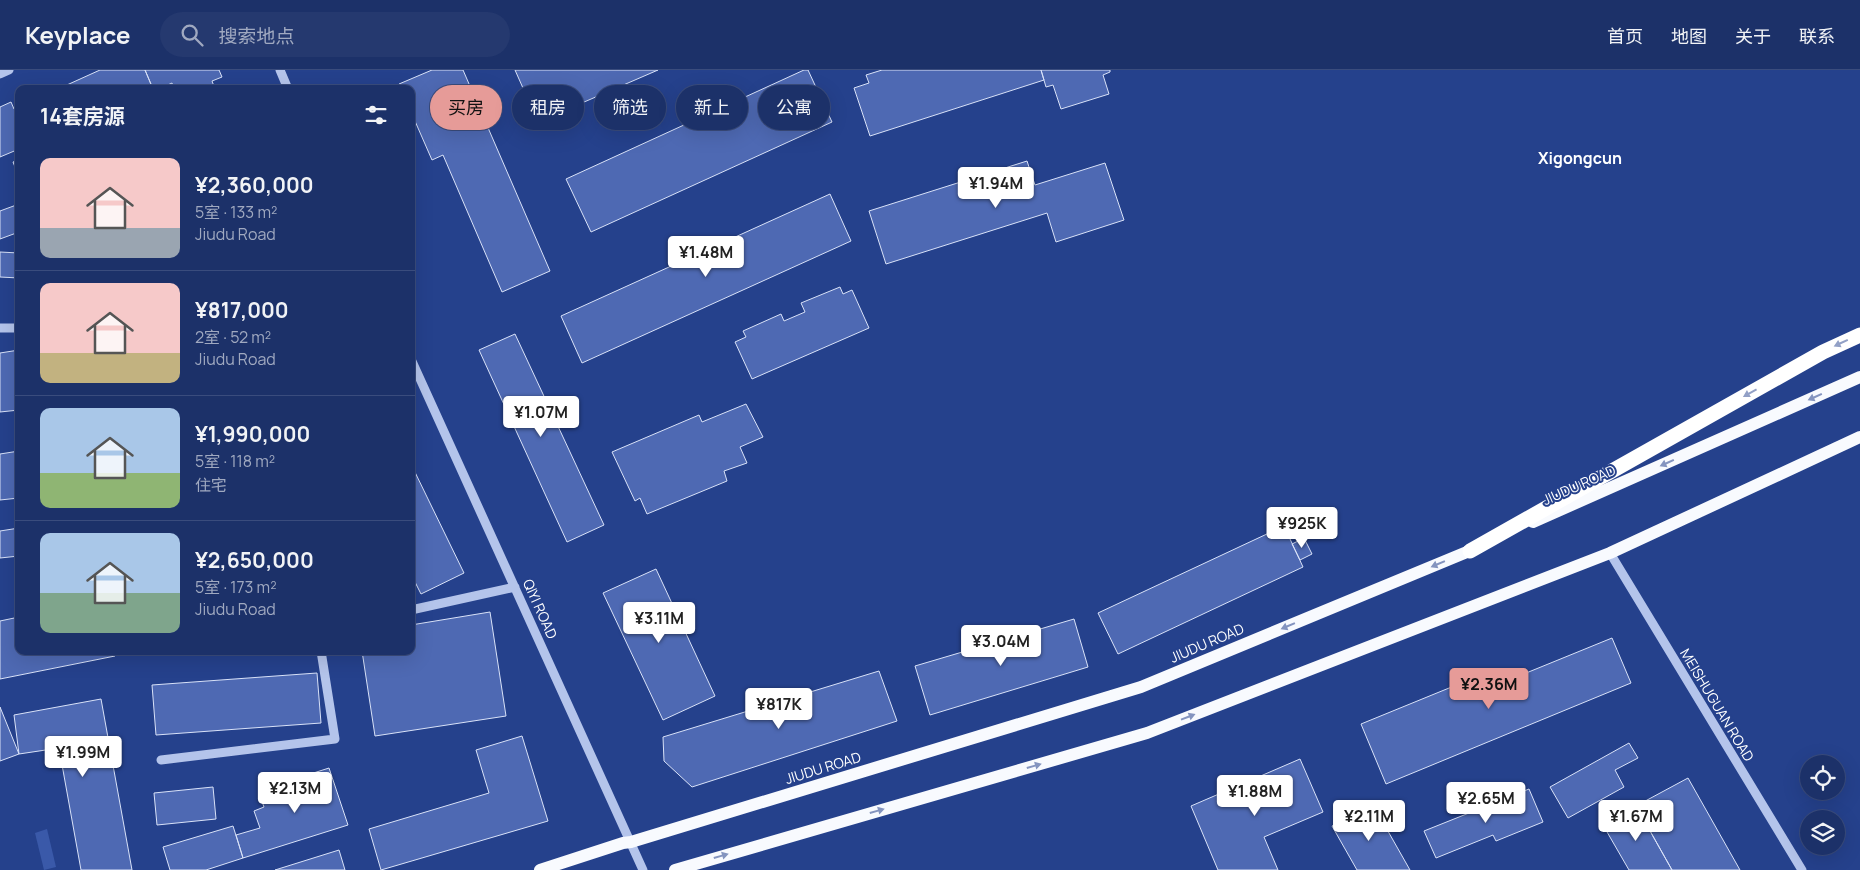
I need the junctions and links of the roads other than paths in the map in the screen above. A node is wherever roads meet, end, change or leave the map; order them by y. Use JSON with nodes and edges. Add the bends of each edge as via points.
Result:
{"nodes":[{"id":1,"x":10,"y":70,"type":"edge"},
{"id":2,"x":280,"y":70,"type":"edge"},
{"id":3,"x":0,"y":74,"type":"edge"},
{"id":4,"x":286,"y":85,"type":"edge"},
{"id":5,"x":0,"y":328,"type":"edge"},
{"id":6,"x":15,"y":328,"type":"edge"},
{"id":7,"x":1860,"y":335,"type":"edge"},
{"id":8,"x":415,"y":368,"type":"edge"},
{"id":9,"x":1860,"y":377,"type":"edge"},
{"id":10,"x":1860,"y":437,"type":"edge"},
{"id":11,"x":1470,"y":551,"type":"junction"},
{"id":12,"x":1610,"y":553,"type":"junction"},
{"id":13,"x":515,"y":587,"type":"junction"},
{"id":14,"x":415,"y":609,"type":"edge"},
{"id":15,"x":322,"y":655,"type":"edge"},
{"id":16,"x":161,"y":760,"type":"dead end"},
{"id":17,"x":631,"y":842,"type":"junction"},
{"id":18,"x":540,"y":870,"type":"edge"},
{"id":19,"x":644,"y":870,"type":"edge"},
{"id":20,"x":675,"y":870,"type":"edge"},
{"id":21,"x":1802,"y":870,"type":"edge"}],
"edges":[{"from":1,"to":3,"type":"street"},
{"from":2,"to":4,"type":"street"},
{"from":5,"to":6,"type":"street"},
{"from":7,"to":11,"type":"highway","one_way":true,"via":[[1823,352]]},
{"from":8,"to":13,"type":"street","name":"QIYI ROAD"},
{"from":9,"to":11,"type":"main road","name":"JIUDU ROAD","one_way":true},
{"from":10,"to":12,"type":"main road"},
{"from":11,"to":17,"type":"main road","name":"JIUDU ROAD","one_way":true,"via":[[1141,687]]},
{"from":20,"to":12,"type":"main road","one_way":true,"via":[[1147,733]]},
{"from":12,"to":21,"type":"street","name":"MEISHUGUAN ROAD"},
{"from":13,"to":14,"type":"street"},
{"from":13,"to":17,"type":"street","name":"QIYI ROAD"},
{"from":15,"to":16,"type":"street","via":[[335,739]]},
{"from":17,"to":18,"type":"main road","name":"JIUDU ROAD"},
{"from":17,"to":19,"type":"street","name":"QIYI ROAD"}]}
